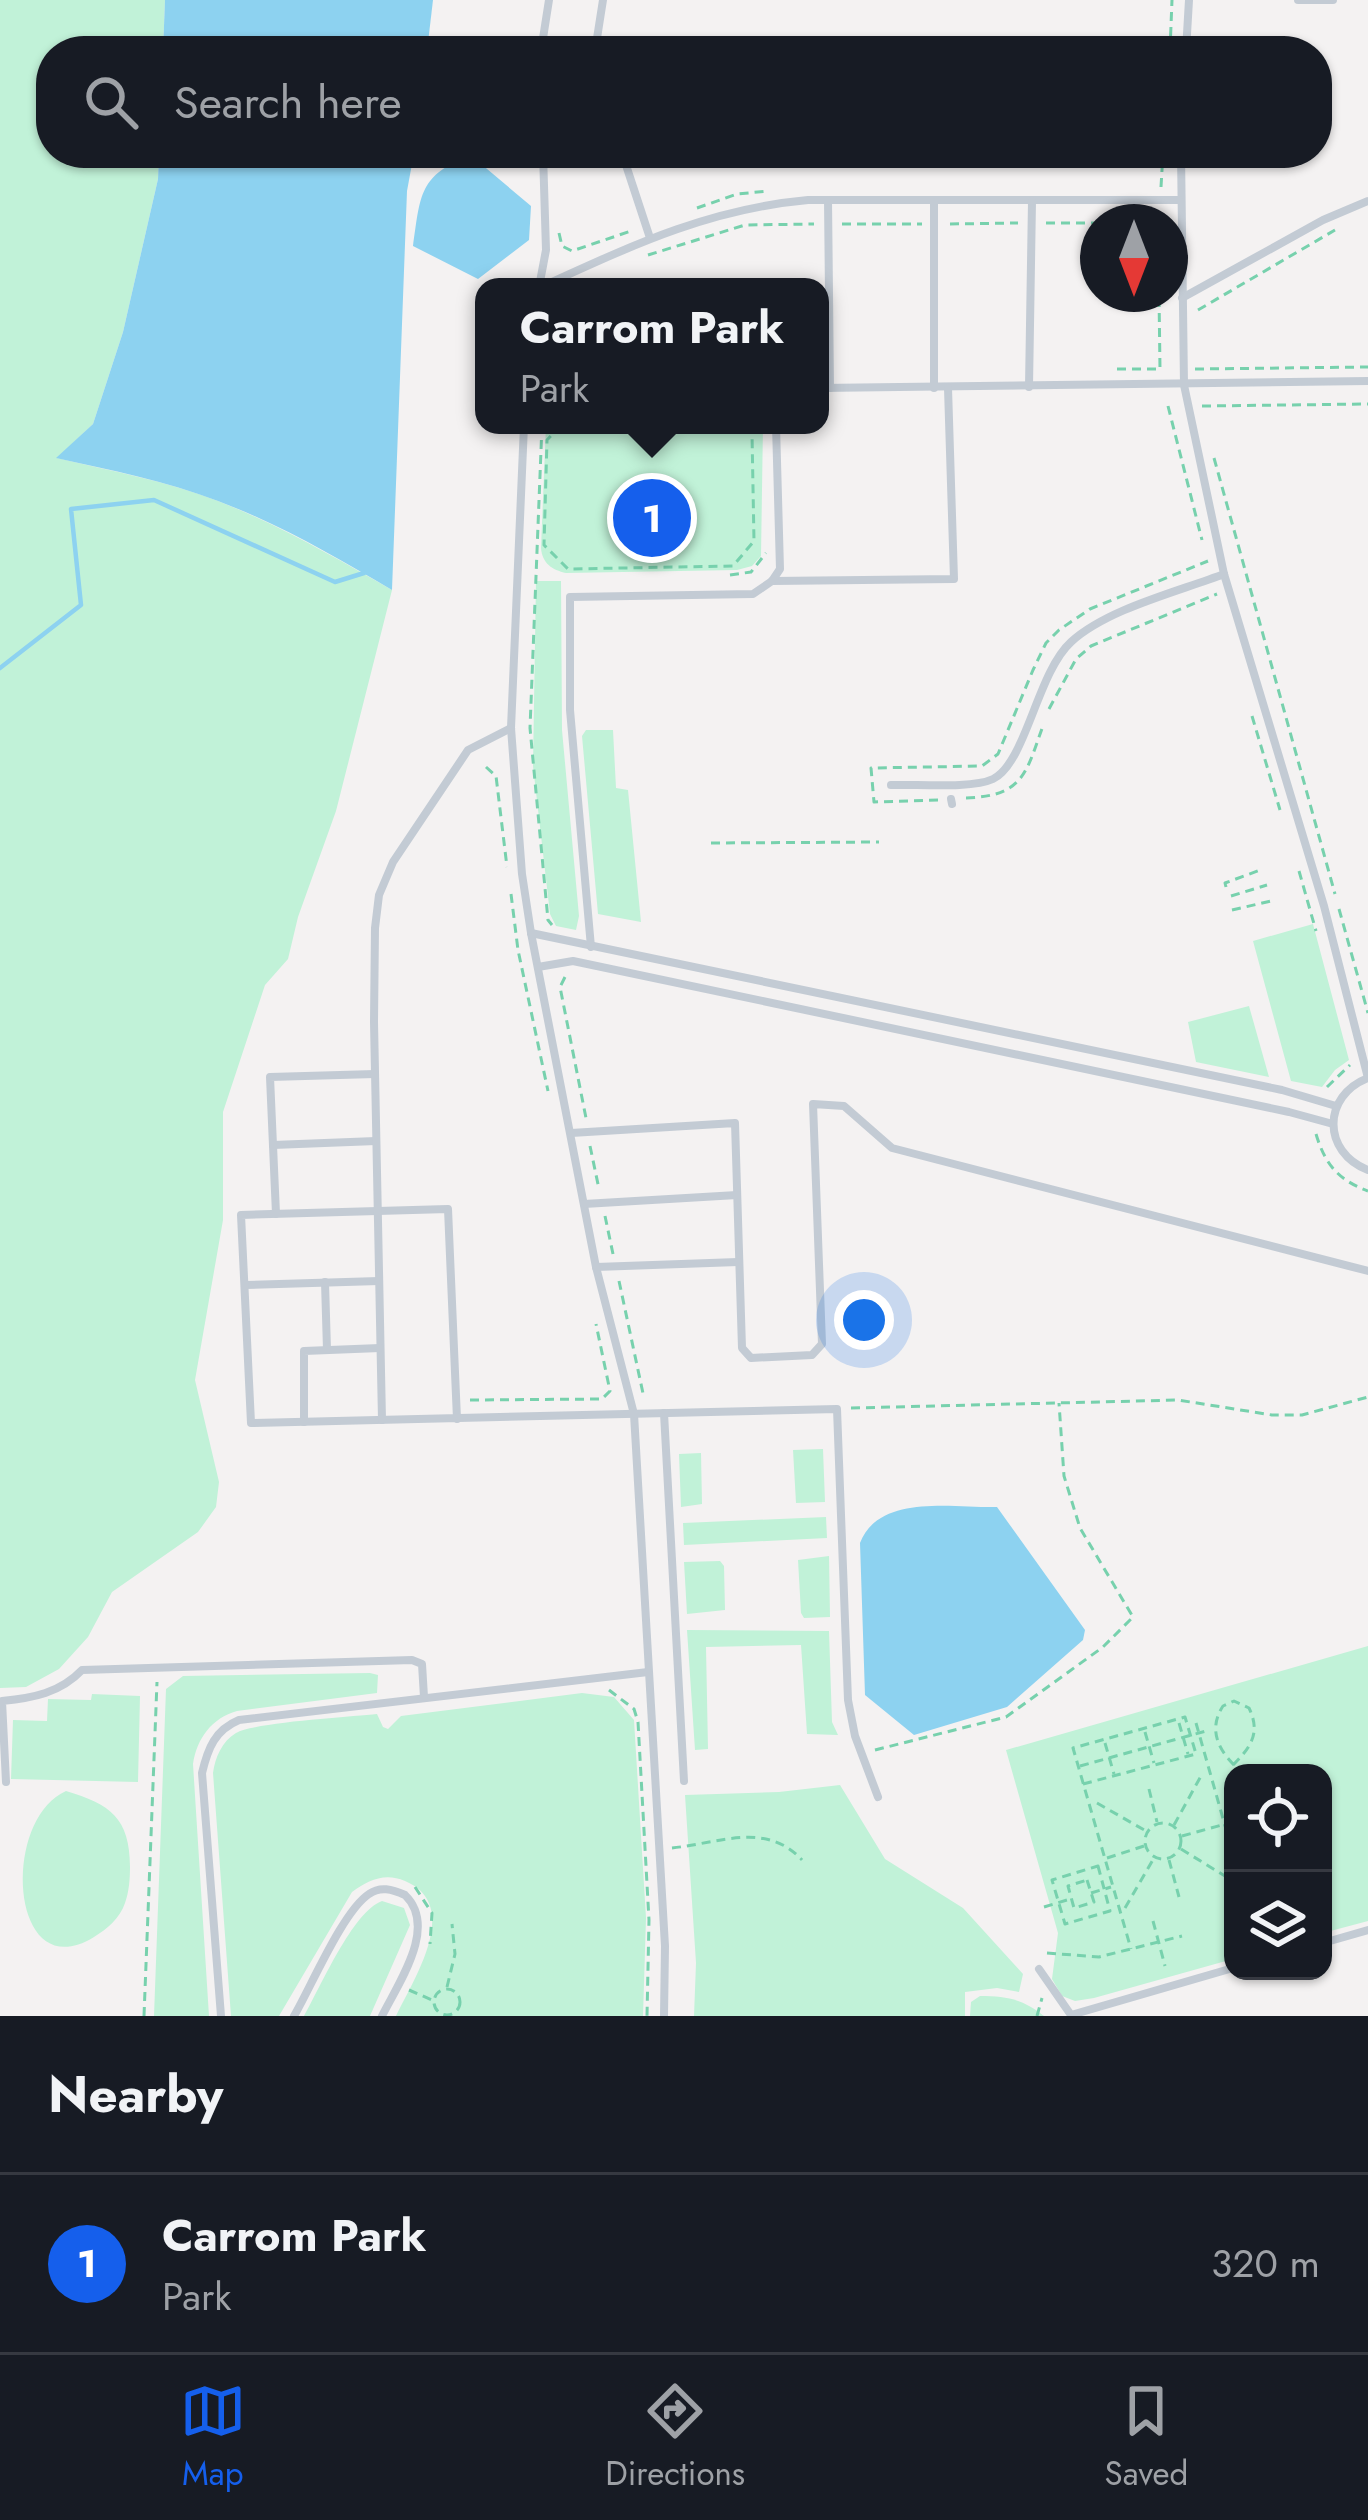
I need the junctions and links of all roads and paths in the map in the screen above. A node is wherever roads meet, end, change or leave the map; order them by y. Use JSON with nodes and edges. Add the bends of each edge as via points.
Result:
{"nodes":[{"id":1,"x":548,"y":0,"type":"edge"},
{"id":2,"x":603,"y":0,"type":"edge"},
{"id":3,"x":1172,"y":0,"type":"edge"},
{"id":4,"x":1189,"y":0,"type":"edge"},
{"id":5,"x":1298,"y":0,"type":"edge"},
{"id":6,"x":1333,"y":0,"type":"edge"},
{"id":7,"x":543,"y":36,"type":"edge"},
{"id":8,"x":597,"y":36,"type":"edge"},
{"id":9,"x":1171,"y":36,"type":"edge"},
{"id":10,"x":1187,"y":36,"type":"edge"},
{"id":11,"x":542,"y":168,"type":"edge"},
{"id":12,"x":627,"y":168,"type":"edge"},
{"id":13,"x":1180,"y":168,"type":"edge"},
{"id":14,"x":828,"y":200,"type":"junction"},
{"id":15,"x":1179,"y":200,"type":"junction"},
{"id":16,"x":1032,"y":201,"type":"junction"},
{"id":17,"x":1368,"y":201,"type":"edge"},
{"id":18,"x":934,"y":202,"type":"junction"},
{"id":19,"x":1179,"y":204,"type":"edge"},
{"id":20,"x":1345,"y":225,"type":"dead end"},
{"id":21,"x":650,"y":238,"type":"junction"},
{"id":22,"x":541,"y":278,"type":"edge"},
{"id":23,"x":560,"y":278,"type":"edge"},
{"id":24,"x":827,"y":278,"type":"edge"},
{"id":25,"x":1188,"y":295,"type":"edge"},
{"id":26,"x":1160,"y":312,"type":"edge"},
{"id":27,"x":1182,"y":312,"type":"edge"},
{"id":28,"x":1192,"y":314,"type":"dead end"},
{"id":29,"x":1368,"y":367,"type":"edge"},
{"id":30,"x":1118,"y":369,"type":"dead end"},
{"id":31,"x":1194,"y":369,"type":"dead end"},
{"id":32,"x":1368,"y":381,"type":"edge"},
{"id":33,"x":1184,"y":385,"type":"junction"},
{"id":34,"x":1029,"y":387,"type":"junction"},
{"id":35,"x":829,"y":388,"type":"edge"},
{"id":36,"x":934,"y":388,"type":"junction"},
{"id":37,"x":949,"y":388,"type":"junction"},
{"id":38,"x":1368,"y":404,"type":"edge"},
{"id":39,"x":1199,"y":406,"type":"dead end"},
{"id":40,"x":524,"y":434,"type":"edge"},
{"id":41,"x":542,"y":434,"type":"edge"},
{"id":42,"x":553,"y":434,"type":"edge"},
{"id":43,"x":752,"y":434,"type":"edge"},
{"id":44,"x":776,"y":434,"type":"edge"},
{"id":45,"x":1212,"y":451,"type":"dead end"},
{"id":46,"x":766,"y":554,"type":"dead end"},
{"id":47,"x":1224,"y":574,"type":"junction"},
{"id":48,"x":730,"y":575,"type":"dead end"},
{"id":49,"x":772,"y":581,"type":"junction"},
{"id":50,"x":1219,"y":593,"type":"dead end"},
{"id":51,"x":496,"y":704,"type":"dead end"},
{"id":52,"x":1250,"y":706,"type":"dead end"},
{"id":53,"x":511,"y":712,"type":"junction"},
{"id":54,"x":511,"y":728,"type":"junction"},
{"id":55,"x":487,"y":767,"type":"dead end"},
{"id":56,"x":890,"y":784,"type":"dead end"},
{"id":57,"x":874,"y":802,"type":"dead end"},
{"id":58,"x":1282,"y":814,"type":"dead end"},
{"id":59,"x":879,"y":842,"type":"dead end"},
{"id":60,"x":711,"y":843,"type":"dead end"},
{"id":61,"x":1294,"y":854,"type":"dead end"},
{"id":62,"x":1263,"y":869,"type":"dead end"},
{"id":63,"x":1226,"y":885,"type":"dead end"},
{"id":64,"x":1267,"y":885,"type":"dead end"},
{"id":65,"x":1231,"y":896,"type":"dead end"},
{"id":66,"x":1271,"y":901,"type":"dead end"},
{"id":67,"x":1233,"y":912,"type":"dead end"},
{"id":68,"x":556,"y":929,"type":"dead end"},
{"id":69,"x":1316,"y":932,"type":"dead end"},
{"id":70,"x":531,"y":933,"type":"junction"},
{"id":71,"x":591,"y":947,"type":"junction"},
{"id":72,"x":538,"y":968,"type":"junction"},
{"id":73,"x":1368,"y":1013,"type":"edge"},
{"id":74,"x":1354,"y":1063,"type":"dead end"},
{"id":75,"x":375,"y":1074,"type":"junction"},
{"id":76,"x":1368,"y":1078,"type":"edge"},
{"id":77,"x":1324,"y":1090,"type":"dead end"},
{"id":78,"x":550,"y":1100,"type":"dead end"},
{"id":79,"x":1336,"y":1106,"type":"junction"},
{"id":80,"x":1333,"y":1124,"type":"junction"},
{"id":81,"x":572,"y":1133,"type":"junction"},
{"id":82,"x":376,"y":1141,"type":"junction"},
{"id":83,"x":273,"y":1145,"type":"junction"},
{"id":84,"x":1368,"y":1170,"type":"edge"},
{"id":85,"x":736,"y":1195,"type":"junction"},
{"id":86,"x":584,"y":1204,"type":"junction"},
{"id":87,"x":377,"y":1210,"type":"junction"},
{"id":88,"x":276,"y":1214,"type":"junction"},
{"id":89,"x":738,"y":1262,"type":"junction"},
{"id":90,"x":596,"y":1267,"type":"junction"},
{"id":91,"x":1368,"y":1271,"type":"edge"},
{"id":92,"x":379,"y":1281,"type":"junction"},
{"id":93,"x":325,"y":1282,"type":"junction"},
{"id":94,"x":246,"y":1285,"type":"junction"},
{"id":95,"x":596,"y":1324,"type":"dead end"},
{"id":96,"x":380,"y":1348,"type":"junction"},
{"id":97,"x":327,"y":1350,"type":"junction"},
{"id":98,"x":1368,"y":1396,"type":"edge"},
{"id":99,"x":468,"y":1400,"type":"dead end"},
{"id":100,"x":1059,"y":1403,"type":"junction"},
{"id":101,"x":838,"y":1409,"type":"junction"},
{"id":102,"x":664,"y":1413,"type":"junction"},
{"id":103,"x":634,"y":1414,"type":"junction"},
{"id":104,"x":457,"y":1419,"type":"junction"},
{"id":105,"x":382,"y":1420,"type":"junction"},
{"id":106,"x":304,"y":1422,"type":"junction"},
{"id":107,"x":157,"y":1668,"type":"junction"},
{"id":108,"x":648,"y":1672,"type":"junction"},
{"id":109,"x":600,"y":1686,"type":"dead end"},
{"id":110,"x":424,"y":1696,"type":"junction"},
{"id":111,"x":1178,"y":1719,"type":"junction"},
{"id":112,"x":1196,"y":1723,"type":"dead end"},
{"id":113,"x":1144,"y":1729,"type":"junction"},
{"id":114,"x":1206,"y":1731,"type":"dead end"},
{"id":115,"x":1191,"y":1736,"type":"junction"},
{"id":116,"x":1183,"y":1738,"type":"junction"},
{"id":117,"x":1104,"y":1739,"type":"junction"},
{"id":118,"x":1149,"y":1747,"type":"junction"},
{"id":119,"x":862,"y":1753,"type":"junction"},
{"id":120,"x":1188,"y":1756,"type":"junction"},
{"id":121,"x":1109,"y":1757,"type":"junction"},
{"id":122,"x":1154,"y":1765,"type":"junction"},
{"id":123,"x":1233,"y":1765,"type":"joint"},
{"id":124,"x":1078,"y":1766,"type":"junction"},
{"id":125,"x":1115,"y":1775,"type":"junction"},
{"id":126,"x":1201,"y":1776,"type":"dead end"},
{"id":127,"x":684,"y":1781,"type":"dead end"},
{"id":128,"x":6,"y":1782,"type":"dead end"},
{"id":129,"x":1083,"y":1784,"type":"junction"},
{"id":130,"x":1149,"y":1789,"type":"dead end"},
{"id":131,"x":878,"y":1797,"type":"dead end"},
{"id":132,"x":1097,"y":1803,"type":"dead end"},
{"id":133,"x":1224,"y":1821,"type":"edge"},
{"id":134,"x":1158,"y":1824,"type":"junction"},
{"id":135,"x":1224,"y":1825,"type":"edge"},
{"id":136,"x":1173,"y":1826,"type":"junction"},
{"id":137,"x":1148,"y":1832,"type":"junction"},
{"id":138,"x":1180,"y":1836,"type":"junction"},
{"id":139,"x":1146,"y":1846,"type":"junction"},
{"id":140,"x":659,"y":1849,"type":"junction"},
{"id":141,"x":1179,"y":1849,"type":"junction"},
{"id":142,"x":1155,"y":1857,"type":"junction"},
{"id":143,"x":1105,"y":1858,"type":"junction"},
{"id":144,"x":1168,"y":1858,"type":"junction"},
{"id":145,"x":802,"y":1860,"type":"dead end"},
{"id":146,"x":1074,"y":1873,"type":"junction"},
{"id":147,"x":1224,"y":1876,"type":"edge"},
{"id":148,"x":411,"y":1883,"type":"dead end"},
{"id":149,"x":1078,"y":1883,"type":"junction"},
{"id":150,"x":1112,"y":1886,"type":"junction"},
{"id":151,"x":1105,"y":1888,"type":"junction"},
{"id":152,"x":1091,"y":1893,"type":"junction"},
{"id":153,"x":1179,"y":1897,"type":"dead end"},
{"id":154,"x":1072,"y":1899,"type":"junction"},
{"id":155,"x":1059,"y":1903,"type":"junction"},
{"id":156,"x":1084,"y":1905,"type":"junction"},
{"id":157,"x":1044,"y":1907,"type":"dead end"},
{"id":158,"x":1125,"y":1908,"type":"dead end"},
{"id":159,"x":1088,"y":1918,"type":"junction"},
{"id":160,"x":1153,"y":1921,"type":"dead end"},
{"id":161,"x":452,"y":1924,"type":"dead end"},
{"id":162,"x":1368,"y":1930,"type":"edge"},
{"id":163,"x":1182,"y":1936,"type":"dead end"},
{"id":164,"x":1332,"y":1940,"type":"edge"},
{"id":165,"x":1159,"y":1942,"type":"junction"},
{"id":166,"x":1131,"y":1949,"type":"junction"},
{"id":167,"x":1047,"y":1953,"type":"dead end"},
{"id":168,"x":423,"y":1958,"type":"dead end"},
{"id":169,"x":1165,"y":1966,"type":"dead end"},
{"id":170,"x":1039,"y":1970,"type":"dead end"},
{"id":171,"x":1224,"y":1971,"type":"edge"},
{"id":172,"x":447,"y":1988,"type":"junction"},
{"id":173,"x":1053,"y":1989,"type":"junction"},
{"id":174,"x":434,"y":2001,"type":"junction"},
{"id":175,"x":402,"y":2003,"type":"dead end"},
{"id":176,"x":452,"y":2015,"type":"edge"},
{"id":177,"x":145,"y":2016,"type":"edge"},
{"id":178,"x":221,"y":2016,"type":"edge"},
{"id":179,"x":294,"y":2016,"type":"edge"},
{"id":180,"x":382,"y":2016,"type":"edge"},
{"id":181,"x":647,"y":2016,"type":"edge"},
{"id":182,"x":664,"y":2016,"type":"edge"},
{"id":183,"x":1036,"y":2016,"type":"edge"},
{"id":184,"x":1072,"y":2016,"type":"edge"}],
"edges":[{"from":1,"to":7,"type":"lane"},
{"from":2,"to":8,"type":"lane"},
{"from":3,"to":9,"type":"path"},
{"from":4,"to":10,"type":"lane"},
{"from":5,"to":6,"type":"lane"},
{"from":11,"to":22,"type":"lane"},
{"from":12,"to":21,"type":"lane"},
{"from":13,"to":15,"type":"lane"},
{"from":14,"to":18,"type":"lane"},
{"from":14,"to":21,"type":"lane","via":[[752,205]]},
{"from":14,"to":24,"type":"lane"},
{"from":15,"to":16,"type":"lane"},
{"from":15,"to":19,"type":"lane"},
{"from":16,"to":18,"type":"lane"},
{"from":16,"to":34,"type":"lane"},
{"from":17,"to":25,"type":"lane"},
{"from":18,"to":36,"type":"lane"},
{"from":20,"to":28,"type":"path"},
{"from":21,"to":23,"type":"lane"},
{"from":26,"to":30,"type":"path","via":[[1160,369]]},
{"from":27,"to":33,"type":"lane"},
{"from":29,"to":31,"type":"path"},
{"from":32,"to":33,"type":"lane"},
{"from":33,"to":34,"type":"lane"},
{"from":33,"to":47,"type":"lane"},
{"from":34,"to":37,"type":"lane"},
{"from":35,"to":36,"type":"lane"},
{"from":36,"to":37,"type":"lane"},
{"from":37,"to":49,"type":"lane","via":[[954,579]]},
{"from":38,"to":39,"type":"path"},
{"from":40,"to":53,"type":"lane"},
{"from":41,"to":68,"type":"path","via":[[530,728],[548,920]]},
{"from":42,"to":43,"type":"path","via":[[544,545],[568,569],[733,566],[754,541]]},
{"from":44,"to":49,"type":"lane","via":[[779,568]]},
{"from":45,"to":73,"type":"path"},
{"from":46,"to":48,"type":"path","via":[[751,572]]},
{"from":47,"to":56,"type":"lane","via":[[1088,628],[1065,647],[1010,765],[993,779]]},
{"from":47,"to":76,"type":"lane"},
{"from":49,"to":71,"type":"lane","via":[[753,594],[570,597],[570,710]]},
{"from":50,"to":57,"type":"path","via":[[1076,659],[1028,772],[995,797]]},
{"from":51,"to":53,"type":"lane"},
{"from":52,"to":58,"type":"path"},
{"from":53,"to":54,"type":"lane"},
{"from":54,"to":70,"type":"lane"},
{"from":54,"to":75,"type":"lane","via":[[468,750],[379,895]]},
{"from":55,"to":78,"type":"path","via":[[496,776],[518,950]]},
{"from":59,"to":60,"type":"path"},
{"from":61,"to":69,"type":"path"},
{"from":62,"to":63,"type":"path"},
{"from":64,"to":65,"type":"path"},
{"from":66,"to":67,"type":"path"},
{"from":70,"to":71,"type":"lane"},
{"from":70,"to":72,"type":"lane"},
{"from":71,"to":79,"type":"lane"},
{"from":72,"to":80,"type":"lane","via":[[573,961]]},
{"from":72,"to":81,"type":"lane"},
{"from":74,"to":77,"type":"path"},
{"from":75,"to":82,"type":"lane"},
{"from":75,"to":83,"type":"lane","via":[[270,1077]]},
{"from":76,"to":79,"type":"lane"},
{"from":79,"to":80,"type":"lane"},
{"from":80,"to":84,"type":"lane","via":[[1343,1154]]},
{"from":81,"to":85,"type":"lane","via":[[735,1123]]},
{"from":81,"to":86,"type":"lane"},
{"from":82,"to":83,"type":"lane"},
{"from":82,"to":87,"type":"lane"},
{"from":83,"to":88,"type":"lane"},
{"from":85,"to":86,"type":"lane"},
{"from":85,"to":89,"type":"lane"},
{"from":86,"to":90,"type":"lane"},
{"from":87,"to":88,"type":"lane"},
{"from":87,"to":92,"type":"lane"},
{"from":87,"to":104,"type":"lane","via":[[448,1209]]},
{"from":88,"to":94,"type":"lane","via":[[241,1215]]},
{"from":89,"to":90,"type":"lane"},
{"from":89,"to":91,"type":"lane","via":[[742,1348],[751,1358],[812,1355],[822,1344],[813,1104],[826,1102],[854,1112],[892,1148]]},
{"from":90,"to":103,"type":"lane"},
{"from":92,"to":93,"type":"lane"},
{"from":92,"to":96,"type":"lane"},
{"from":93,"to":94,"type":"lane"},
{"from":93,"to":97,"type":"lane"},
{"from":94,"to":106,"type":"lane","via":[[251,1423]]},
{"from":95,"to":99,"type":"path","via":[[610,1391],[602,1399]]},
{"from":96,"to":97,"type":"lane"},
{"from":96,"to":105,"type":"lane"},
{"from":97,"to":106,"type":"lane","via":[[304,1351]]},
{"from":98,"to":100,"type":"path","via":[[1302,1415],[1178,1400]]},
{"from":100,"to":101,"type":"path"},
{"from":100,"to":119,"type":"path","via":[[1064,1476],[1081,1528],[1133,1617],[1006,1717]]},
{"from":101,"to":102,"type":"lane"},
{"from":101,"to":119,"type":"lane","via":[[848,1700]]},
{"from":102,"to":103,"type":"lane"},
{"from":102,"to":127,"type":"lane"},
{"from":103,"to":104,"type":"lane"},
{"from":103,"to":108,"type":"lane"},
{"from":104,"to":105,"type":"lane"},
{"from":105,"to":106,"type":"lane"},
{"from":107,"to":110,"type":"lane","via":[[412,1660],[422,1664]]},
{"from":107,"to":128,"type":"lane","via":[[82,1670],[36,1698],[2,1701]]},
{"from":107,"to":177,"type":"path"},
{"from":108,"to":110,"type":"lane"},
{"from":108,"to":140,"type":"lane"},
{"from":109,"to":181,"type":"path","via":[[626,1700],[638,1723]]},
{"from":110,"to":178,"type":"lane","via":[[239,1720],[217,1734],[202,1773]]},
{"from":111,"to":113,"type":"path"},
{"from":111,"to":115,"type":"path","via":[[1186,1718]]},
{"from":111,"to":116,"type":"path"},
{"from":112,"to":133,"type":"path","bridge":true},
{"from":113,"to":117,"type":"path"},
{"from":113,"to":118,"type":"path"},
{"from":114,"to":115,"type":"path"},
{"from":115,"to":116,"type":"path"},
{"from":115,"to":120,"type":"path","via":[[1196,1754]]},
{"from":116,"to":118,"type":"path"},
{"from":116,"to":120,"type":"path"},
{"from":117,"to":121,"type":"path"},
{"from":117,"to":124,"type":"path","via":[[1073,1748]]},
{"from":118,"to":121,"type":"path"},
{"from":118,"to":122,"type":"path"},
{"from":119,"to":131,"type":"lane"},
{"from":120,"to":122,"type":"path"},
{"from":121,"to":124,"type":"path"},
{"from":121,"to":125,"type":"path"},
{"from":122,"to":125,"type":"path"},
{"from":123,"to":123,"type":"path","via":[[1214,1729],[1223,1706],[1234,1701],[1249,1708],[1256,1729]]},
{"from":124,"to":129,"type":"path"},
{"from":125,"to":129,"type":"path"},
{"from":126,"to":136,"type":"path"},
{"from":129,"to":143,"type":"path"},
{"from":130,"to":134,"type":"path"},
{"from":132,"to":137,"type":"path"},
{"from":134,"to":136,"type":"path"},
{"from":134,"to":137,"type":"path"},
{"from":135,"to":138,"type":"path"},
{"from":136,"to":138,"type":"path"},
{"from":137,"to":139,"type":"path"},
{"from":138,"to":141,"type":"path"},
{"from":139,"to":142,"type":"path"},
{"from":139,"to":143,"type":"path"},
{"from":140,"to":145,"type":"path","via":[[760,1835],[786,1842]]},
{"from":140,"to":182,"type":"lane"},
{"from":141,"to":144,"type":"path"},
{"from":141,"to":147,"type":"path"},
{"from":142,"to":144,"type":"path"},
{"from":142,"to":158,"type":"path"},
{"from":143,"to":150,"type":"path"},
{"from":144,"to":153,"type":"path"},
{"from":146,"to":149,"type":"path"},
{"from":146,"to":151,"type":"path","via":[[1098,1866]]},
{"from":146,"to":155,"type":"path","via":[[1052,1880]]},
{"from":148,"to":168,"type":"path","via":[[432,1912]]},
{"from":149,"to":152,"type":"path","via":[[1087,1880]]},
{"from":149,"to":154,"type":"path","via":[[1068,1886]]},
{"from":150,"to":151,"type":"path"},
{"from":150,"to":166,"type":"path"},
{"from":151,"to":152,"type":"path"},
{"from":151,"to":159,"type":"path","via":[[1110,1911]]},
{"from":152,"to":156,"type":"path","via":[[1094,1902]]},
{"from":154,"to":155,"type":"path"},
{"from":154,"to":156,"type":"path","via":[[1074,1908]]},
{"from":155,"to":157,"type":"path"},
{"from":155,"to":159,"type":"path","via":[[1065,1924]]},
{"from":156,"to":159,"type":"path"},
{"from":160,"to":165,"type":"path"},
{"from":161,"to":172,"type":"path"},
{"from":162,"to":164,"type":"lane"},
{"from":163,"to":165,"type":"path"},
{"from":165,"to":166,"type":"path"},
{"from":165,"to":169,"type":"path"},
{"from":166,"to":167,"type":"path","via":[[1099,1958]]},
{"from":170,"to":173,"type":"lane"},
{"from":171,"to":184,"type":"lane"},
{"from":172,"to":174,"type":"path"},
{"from":172,"to":176,"type":"path","via":[[460,2000]]},
{"from":173,"to":183,"type":"path"},
{"from":173,"to":184,"type":"lane"},
{"from":174,"to":175,"type":"path","via":[[409,1990]]},
{"from":174,"to":176,"type":"path"},
{"from":179,"to":180,"type":"lane","via":[[354,1907],[385,1888],[405,1894],[420,1920]]}]}
